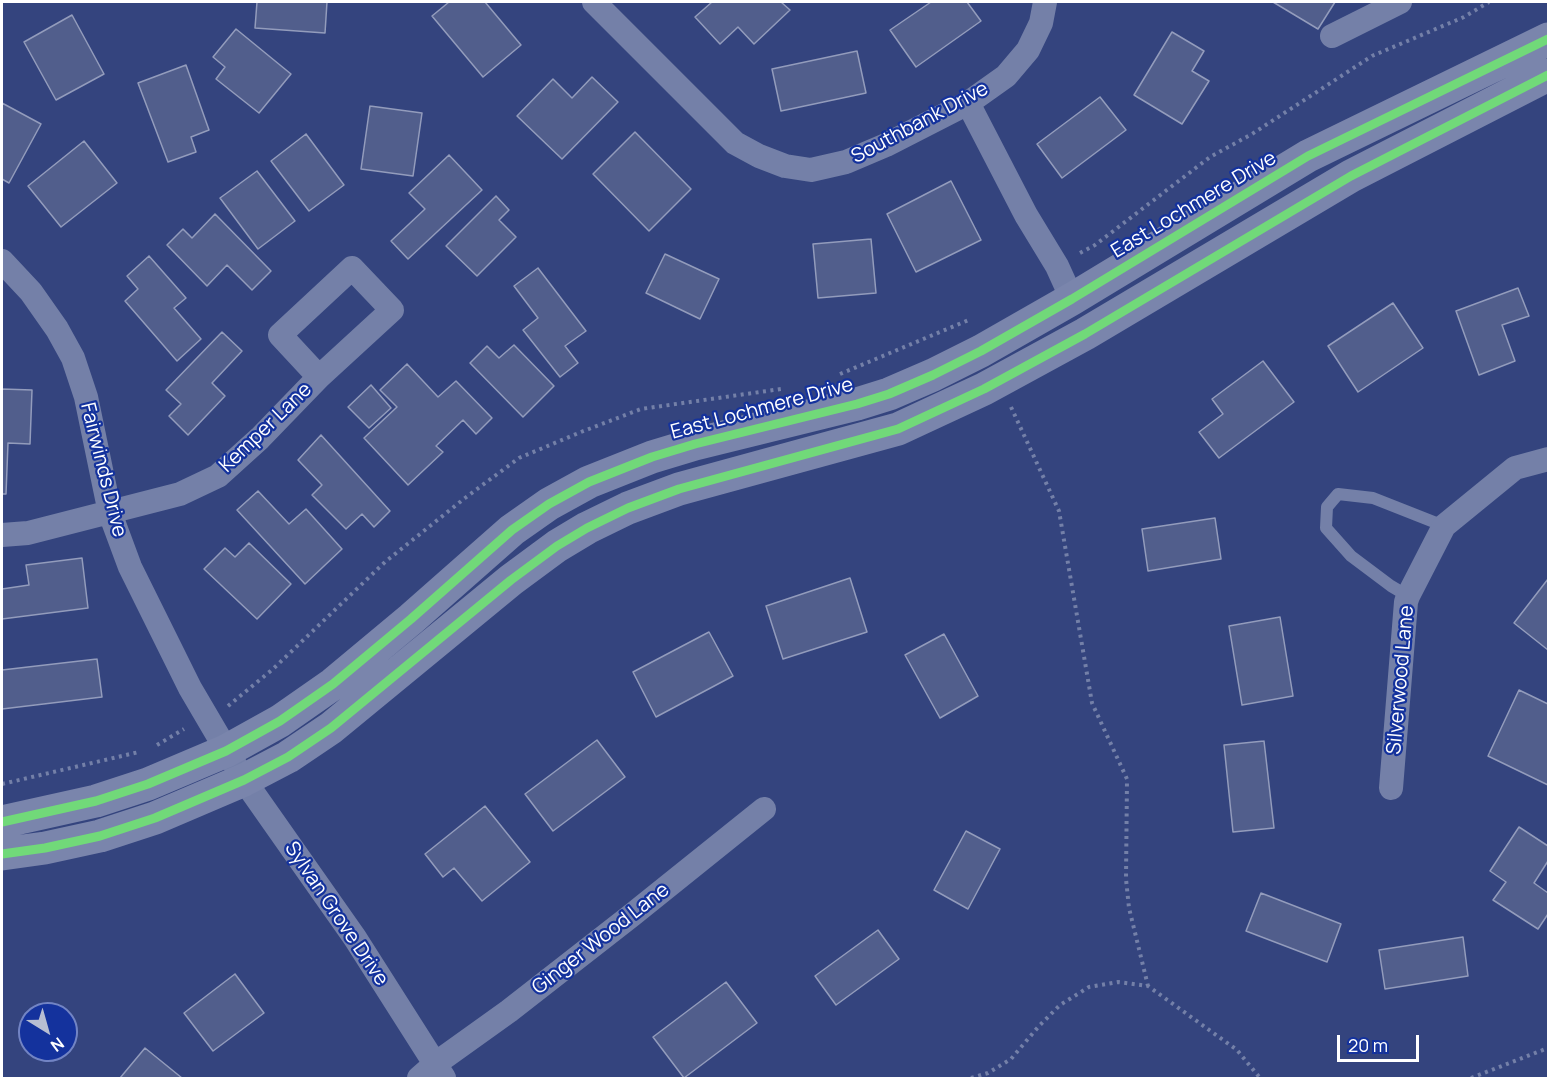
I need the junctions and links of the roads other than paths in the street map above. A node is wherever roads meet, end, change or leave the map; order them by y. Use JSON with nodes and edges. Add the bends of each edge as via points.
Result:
{"nodes":[{"id":1,"x":594,"y":2,"type":"edge"},
{"id":2,"x":1045,"y":2,"type":"edge"},
{"id":3,"x":1400,"y":2,"type":"edge"},
{"id":4,"x":1332,"y":36,"type":"dead end"},
{"id":5,"x":1548,"y":39,"type":"edge"},
{"id":6,"x":1548,"y":75,"type":"edge"},
{"id":7,"x":968,"y":103,"type":"junction"},
{"id":8,"x":2,"y":261,"type":"edge"},
{"id":9,"x":1072,"y":299,"type":"junction"},
{"id":10,"x":319,"y":377,"type":"junction"},
{"id":11,"x":1548,"y":459,"type":"edge"},
{"id":12,"x":110,"y":513,"type":"junction"},
{"id":13,"x":1444,"y":526,"type":"junction"},
{"id":14,"x":2,"y":536,"type":"edge"},
{"id":15,"x":1408,"y":596,"type":"junction"},
{"id":16,"x":226,"y":751,"type":"junction"},
{"id":17,"x":244,"y":780,"type":"junction"},
{"id":18,"x":1391,"y":788,"type":"dead end"},
{"id":19,"x":764,"y":809,"type":"dead end"},
{"id":20,"x":2,"y":822,"type":"edge"},
{"id":21,"x":2,"y":854,"type":"edge"},
{"id":22,"x":433,"y":1074,"type":"edge"}],
"edges":[{"from":1,"to":7,"type":"street","name":"Southbank Drive","via":[[735,143],[786,166],[811,170],[846,162]]},
{"from":2,"to":7,"type":"street","name":"Southbank Drive","via":[[1041,23],[1028,50],[1006,76]]},
{"from":3,"to":4,"type":"street"},
{"from":5,"to":9,"type":"street","name":"East Lochmere Drive","via":[[1308,156]]},
{"from":6,"to":17,"type":"street","via":[[1351,176],[999,381],[898,429],[679,489],[587,528],[511,580],[331,728]]},
{"from":7,"to":9,"type":"street"},
{"from":8,"to":12,"type":"street","name":"Fairwinds Drive","via":[[31,292],[73,358],[86,397]]},
{"from":9,"to":16,"type":"street","name":"East Lochmere Drive","via":[[981,351],[889,394],[685,447],[589,482],[512,530],[333,684],[280,721]]},
{"from":10,"to":10,"type":"street","name":"Kemper Lane","via":[[280,335],[352,268],[392,310]]},
{"from":10,"to":12,"type":"street","name":"Kemper Lane","via":[[218,476],[180,494]]},
{"from":11,"to":13,"type":"street","name":"Silverwood Lane","via":[[1515,468]]},
{"from":12,"to":14,"type":"street","name":"Kemper Lane"},
{"from":12,"to":16,"type":"street","name":"Fairwinds Drive","via":[[149,607]]},
{"from":13,"to":15,"type":"street","name":"Silverwood Lane"},
{"from":13,"to":15,"type":"lane","via":[[1374,498],[1338,494],[1327,507],[1326,528],[1352,556]]},
{"from":15,"to":18,"type":"street","name":"Silverwood Lane"},
{"from":16,"to":17,"type":"street","name":"Sylvan Grove Drive"},
{"from":16,"to":20,"type":"street","name":"East Lochmere Drive","via":[[96,801]]},
{"from":17,"to":21,"type":"street","via":[[100,837]]},
{"from":17,"to":22,"type":"street","name":"Sylvan Grove Drive","via":[[355,938]]},
{"from":19,"to":22,"type":"street","name":"Ginger Wood Lane"}]}
